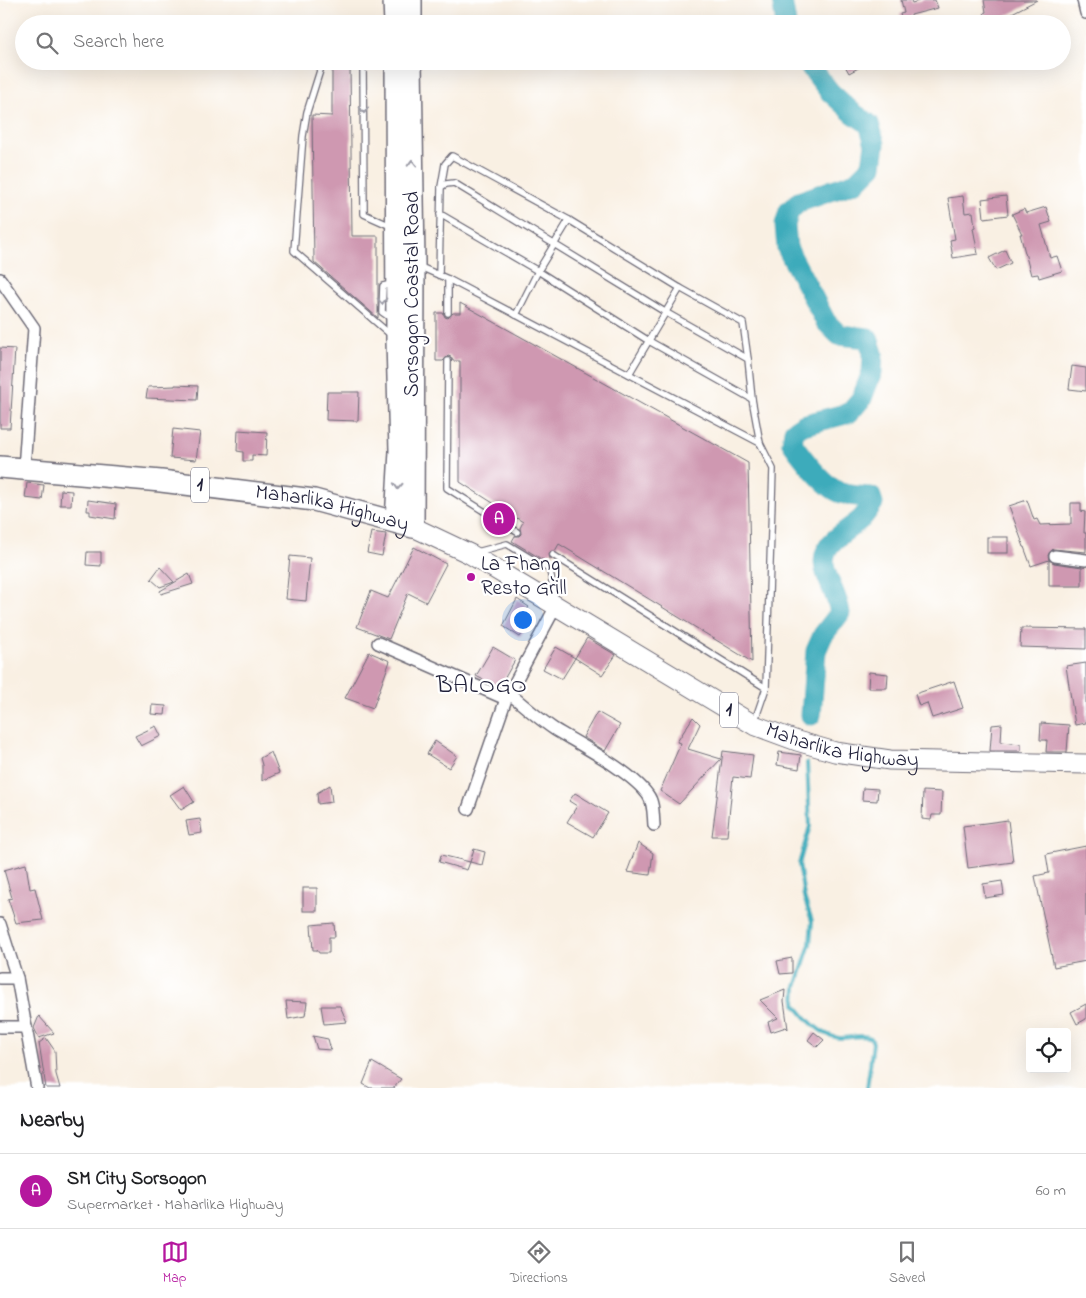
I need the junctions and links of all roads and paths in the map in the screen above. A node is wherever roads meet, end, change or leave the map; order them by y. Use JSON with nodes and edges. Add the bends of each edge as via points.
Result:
{"nodes":[{"id":1,"x":394,"y":0,"type":"edge"},
{"id":2,"x":411,"y":0,"type":"edge"},
{"id":3,"x":1083,"y":0,"type":"edge"},
{"id":4,"x":1086,"y":13,"type":"edge"},
{"id":5,"x":395,"y":15,"type":"edge"},
{"id":6,"x":411,"y":15,"type":"edge"},
{"id":7,"x":320,"y":70,"type":"edge"},
{"id":8,"x":363,"y":70,"type":"edge"},
{"id":9,"x":396,"y":70,"type":"edge"},
{"id":10,"x":411,"y":70,"type":"edge"},
{"id":11,"x":441,"y":187,"type":"junction"},
{"id":12,"x":440,"y":214,"type":"junction"},
{"id":13,"x":569,"y":220,"type":"junction"},
{"id":14,"x":397,"y":229,"type":"junction"},
{"id":15,"x":554,"y":246,"type":"junction"},
{"id":16,"x":414,"y":264,"type":"junction"},
{"id":17,"x":538,"y":271,"type":"junction"},
{"id":18,"x":439,"y":275,"type":"junction"},
{"id":19,"x":448,"y":279,"type":"junction"},
{"id":20,"x":0,"y":280,"type":"edge"},
{"id":21,"x":680,"y":288,"type":"junction"},
{"id":22,"x":665,"y":312,"type":"junction"},
{"id":23,"x":448,"y":313,"type":"dead end"},
{"id":24,"x":516,"y":315,"type":"junction"},
{"id":25,"x":397,"y":332,"type":"junction"},
{"id":26,"x":649,"y":341,"type":"junction"},
{"id":27,"x":748,"y":359,"type":"junction"},
{"id":28,"x":448,"y":361,"type":"dead end"},
{"id":29,"x":629,"y":374,"type":"junction"},
{"id":30,"x":752,"y":399,"type":"junction"},
{"id":31,"x":760,"y":443,"type":"junction"},
{"id":32,"x":0,"y":467,"type":"edge"},
{"id":33,"x":24,"y":469,"type":"junction"},
{"id":34,"x":405,"y":524,"type":"junction"},
{"id":35,"x":517,"y":532,"type":"dead end"},
{"id":36,"x":470,"y":554,"type":"junction"},
{"id":37,"x":553,"y":555,"type":"dead end"},
{"id":38,"x":1055,"y":556,"type":"dead end"},
{"id":39,"x":1086,"y":560,"type":"edge"},
{"id":40,"x":556,"y":606,"type":"junction"},
{"id":41,"x":378,"y":643,"type":"dead end"},
{"id":42,"x":766,"y":688,"type":"junction"},
{"id":43,"x":508,"y":696,"type":"junction"},
{"id":44,"x":754,"y":725,"type":"junction"},
{"id":45,"x":1086,"y":764,"type":"edge"},
{"id":46,"x":468,"y":809,"type":"dead end"},
{"id":47,"x":654,"y":824,"type":"dead end"},
{"id":48,"x":0,"y":924,"type":"edge"},
{"id":49,"x":0,"y":978,"type":"edge"},
{"id":50,"x":17,"y":978,"type":"junction"},
{"id":51,"x":0,"y":1027,"type":"edge"},
{"id":52,"x":26,"y":1027,"type":"junction"},
{"id":53,"x":37,"y":1088,"type":"edge"}],
"edges":[{"from":1,"to":5,"type":"highway"},
{"from":2,"to":6,"type":"highway"},
{"from":3,"to":4,"type":"street"},
{"from":7,"to":25,"type":"lane","via":[[303,136],[294,251]]},
{"from":8,"to":14,"type":"lane","one_way":true,"via":[[364,214]]},
{"from":9,"to":14,"type":"highway","name":"Sorsogon Coastal Road"},
{"from":16,"to":10,"type":"highway","name":"Sorsogon Coastal Road","one_way":true},
{"from":11,"to":12,"type":"lane"},
{"from":11,"to":13,"type":"lane","via":[[444,164],[452,156]]},
{"from":11,"to":15,"type":"lane","via":[[454,183]]},
{"from":12,"to":17,"type":"lane"},
{"from":12,"to":18,"type":"lane"},
{"from":13,"to":15,"type":"lane"},
{"from":13,"to":21,"type":"lane"},
{"from":14,"to":25,"type":"highway","name":"Sorsogon Coastal Road","one_way":true},
{"from":15,"to":17,"type":"lane"},
{"from":15,"to":22,"type":"lane"},
{"from":16,"to":18,"type":"lane"},
{"from":16,"to":34,"type":"highway","name":"Sorsogon Coastal Road"},
{"from":17,"to":24,"type":"lane"},
{"from":17,"to":26,"type":"lane"},
{"from":18,"to":19,"type":"lane"},
{"from":19,"to":23,"type":"lane"},
{"from":19,"to":24,"type":"lane"},
{"from":20,"to":33,"type":"street","via":[[34,328]]},
{"from":21,"to":22,"type":"lane"},
{"from":21,"to":27,"type":"lane","via":[[743,324]]},
{"from":22,"to":26,"type":"lane"},
{"from":22,"to":27,"type":"lane"},
{"from":24,"to":29,"type":"lane"},
{"from":25,"to":34,"type":"highway","name":"Sorsogon Coastal Road","one_way":true},
{"from":26,"to":29,"type":"lane"},
{"from":26,"to":30,"type":"lane"},
{"from":27,"to":30,"type":"lane"},
{"from":28,"to":35,"type":"lane","via":[[447,488]]},
{"from":29,"to":31,"type":"lane"},
{"from":30,"to":31,"type":"lane"},
{"from":31,"to":42,"type":"lane","via":[[773,469]]},
{"from":32,"to":33,"type":"highway","name":"Maharlika Highway","number":"1"},
{"from":33,"to":34,"type":"highway","name":"Maharlika Highway","number":"1","via":[[161,480],[314,500]]},
{"from":34,"to":36,"type":"main road","name":"Maharlika Highway","number":"1"},
{"from":36,"to":40,"type":"main road","name":"Maharlika Highway","number":"1"},
{"from":36,"to":40,"type":"lane","via":[[508,544],[550,570]]},
{"from":37,"to":42,"type":"lane"},
{"from":38,"to":39,"type":"street"},
{"from":40,"to":43,"type":"street"},
{"from":40,"to":44,"type":"main road","name":"Maharlika Highway","number":"1"},
{"from":41,"to":43,"type":"street"},
{"from":42,"to":44,"type":"lane"},
{"from":43,"to":46,"type":"street"},
{"from":43,"to":47,"type":"street","via":[[643,789],[653,807]]},
{"from":44,"to":45,"type":"main road","name":"Maharlika Highway","number":"1","via":[[835,752],[890,760]]},
{"from":48,"to":50,"type":"street"},
{"from":49,"to":50,"type":"street"},
{"from":50,"to":52,"type":"street"},
{"from":51,"to":52,"type":"street"},
{"from":52,"to":53,"type":"street"}]}
